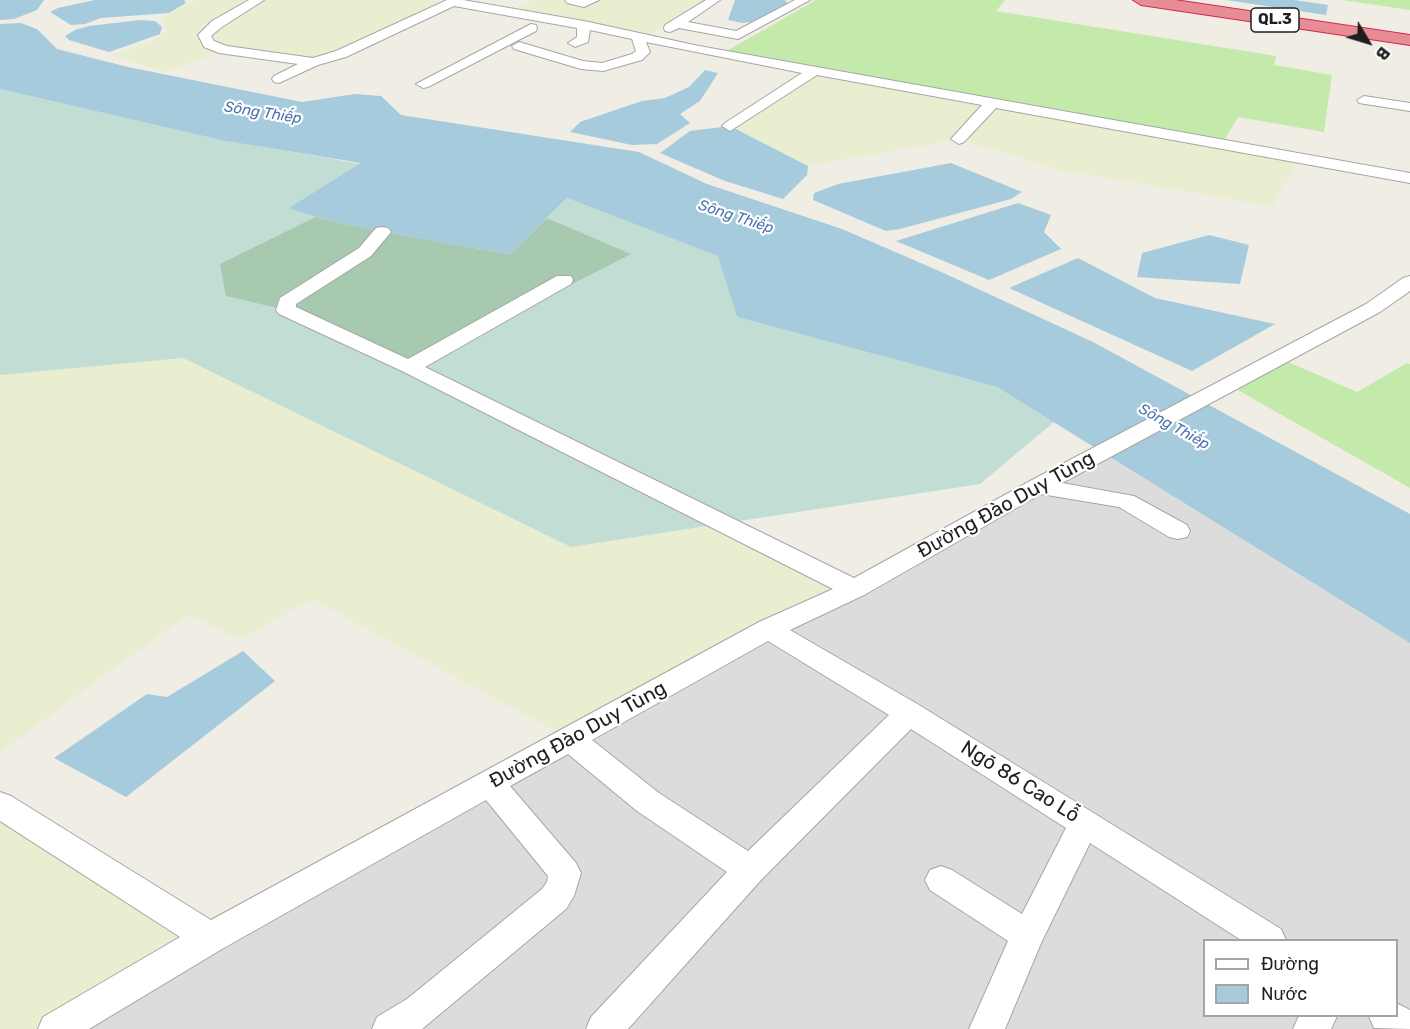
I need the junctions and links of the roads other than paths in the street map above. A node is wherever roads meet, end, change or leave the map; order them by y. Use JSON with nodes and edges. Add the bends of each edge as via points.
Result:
{"nodes":[{"id":1,"x":258,"y":0,"type":"edge"},
{"id":2,"x":426,"y":0,"type":"edge"},
{"id":3,"x":570,"y":0,"type":"edge"},
{"id":4,"x":593,"y":0,"type":"edge"},
{"id":5,"x":714,"y":0,"type":"edge"},
{"id":6,"x":804,"y":0,"type":"edge"},
{"id":7,"x":1141,"y":0,"type":"edge"},
{"id":8,"x":453,"y":2,"type":"edge"},
{"id":9,"x":544,"y":5,"type":"dead end"},
{"id":10,"x":524,"y":15,"type":"junction"},
{"id":11,"x":549,"y":19,"type":"junction"},
{"id":12,"x":677,"y":24,"type":"junction"},
{"id":13,"x":584,"y":25,"type":"junction"},
{"id":14,"x":644,"y":38,"type":"junction"},
{"id":15,"x":1410,"y":40,"type":"edge"},
{"id":16,"x":575,"y":43,"type":"dead end"},
{"id":17,"x":519,"y":46,"type":"dead end"},
{"id":18,"x":313,"y":62,"type":"junction"},
{"id":19,"x":816,"y":70,"type":"junction"},
{"id":20,"x":279,"y":80,"type":"dead end"},
{"id":21,"x":423,"y":84,"type":"dead end"},
{"id":22,"x":1364,"y":100,"type":"dead end"},
{"id":23,"x":993,"y":102,"type":"junction"},
{"id":24,"x":1410,"y":107,"type":"edge"},
{"id":25,"x":730,"y":126,"type":"dead end"},
{"id":26,"x":959,"y":139,"type":"dead end"},
{"id":27,"x":1410,"y":178,"type":"edge"},
{"id":28,"x":382,"y":232,"type":"dead end"},
{"id":29,"x":564,"y":280,"type":"dead end"},
{"id":30,"x":1410,"y":282,"type":"edge"},
{"id":31,"x":409,"y":367,"type":"junction"},
{"id":32,"x":1038,"y":486,"type":"junction"},
{"id":33,"x":1178,"y":531,"type":"dead end"},
{"id":34,"x":855,"y":589,"type":"junction"},
{"id":35,"x":768,"y":629,"type":"junction"},
{"id":36,"x":909,"y":713,"type":"junction"},
{"id":37,"x":571,"y":740,"type":"junction"},
{"id":38,"x":490,"y":784,"type":"junction"},
{"id":39,"x":0,"y":805,"type":"edge"},
{"id":40,"x":1084,"y":822,"type":"junction"},
{"id":41,"x":750,"y":870,"type":"junction"},
{"id":42,"x":940,"y":880,"type":"dead end"},
{"id":43,"x":1029,"y":932,"type":"junction"},
{"id":44,"x":210,"y":938,"type":"junction"},
{"id":45,"x":1267,"y":939,"type":"edge"},
{"id":46,"x":1389,"y":1017,"type":"edge"},
{"id":47,"x":56,"y":1029,"type":"edge"},
{"id":48,"x":390,"y":1029,"type":"edge"},
{"id":49,"x":604,"y":1029,"type":"edge"},
{"id":50,"x":987,"y":1029,"type":"edge"},
{"id":51,"x":1408,"y":1029,"type":"edge"}],
"edges":[{"from":1,"to":18,"type":"street","via":[[204,35],[209,44],[224,50]]},
{"from":2,"to":8,"type":"street"},
{"from":3,"to":4,"type":"street"},
{"from":5,"to":12,"type":"street"},
{"from":6,"to":12,"type":"street","via":[[738,35]]},
{"from":7,"to":15,"type":"highway","number":"QL.3"},
{"from":8,"to":10,"type":"street"},
{"from":8,"to":18,"type":"street","via":[[340,54]]},
{"from":9,"to":10,"type":"street"},
{"from":10,"to":11,"type":"street"},
{"from":11,"to":13,"type":"street"},
{"from":11,"to":21,"type":"street"},
{"from":12,"to":14,"type":"street"},
{"from":13,"to":14,"type":"street"},
{"from":13,"to":16,"type":"street","via":[[584,39]]},
{"from":14,"to":17,"type":"street","via":[[643,52],[638,57],[603,67],[581,65]]},
{"from":14,"to":19,"type":"street"},
{"from":18,"to":20,"type":"street"},
{"from":19,"to":23,"type":"street"},
{"from":19,"to":25,"type":"street"},
{"from":22,"to":24,"type":"street"},
{"from":23,"to":26,"type":"street"},
{"from":23,"to":27,"type":"street"},
{"from":28,"to":31,"type":"street","via":[[365,252],[287,302],[286,310]]},
{"from":29,"to":31,"type":"street"},
{"from":30,"to":32,"type":"street","name":"Đường Đào Duy Tùng","via":[[1373,308]]},
{"from":31,"to":34,"type":"street"},
{"from":32,"to":33,"type":"street","via":[[1126,501]]},
{"from":32,"to":34,"type":"street","name":"Đường Đào Duy Tùng"},
{"from":34,"to":35,"type":"street","name":"Đường Đào Duy Tùng"},
{"from":35,"to":36,"type":"street","name":"Ngõ 86 Cao Lỗ"},
{"from":35,"to":37,"type":"street","name":"Đường Đào Duy Tùng"},
{"from":36,"to":40,"type":"street","name":"Ngõ 86 Cao Lỗ"},
{"from":36,"to":41,"type":"street"},
{"from":37,"to":38,"type":"street","name":"Đường Đào Duy Tùng"},
{"from":37,"to":41,"type":"street","via":[[648,802]]},
{"from":38,"to":44,"type":"street","name":"Đường Đào Duy Tùng"},
{"from":38,"to":48,"type":"street","via":[[558,864],[564,873],[562,886],[554,899],[420,1011]]},
{"from":39,"to":44,"type":"street"},
{"from":40,"to":43,"type":"street"},
{"from":40,"to":45,"type":"street","name":"Ngõ 86 Cao Lỗ"},
{"from":41,"to":49,"type":"street"},
{"from":42,"to":43,"type":"street","via":[[1022,932]]},
{"from":43,"to":50,"type":"street"},
{"from":44,"to":47,"type":"street","name":"Đường Đào Duy Tùng"},
{"from":46,"to":51,"type":"street"}]}
